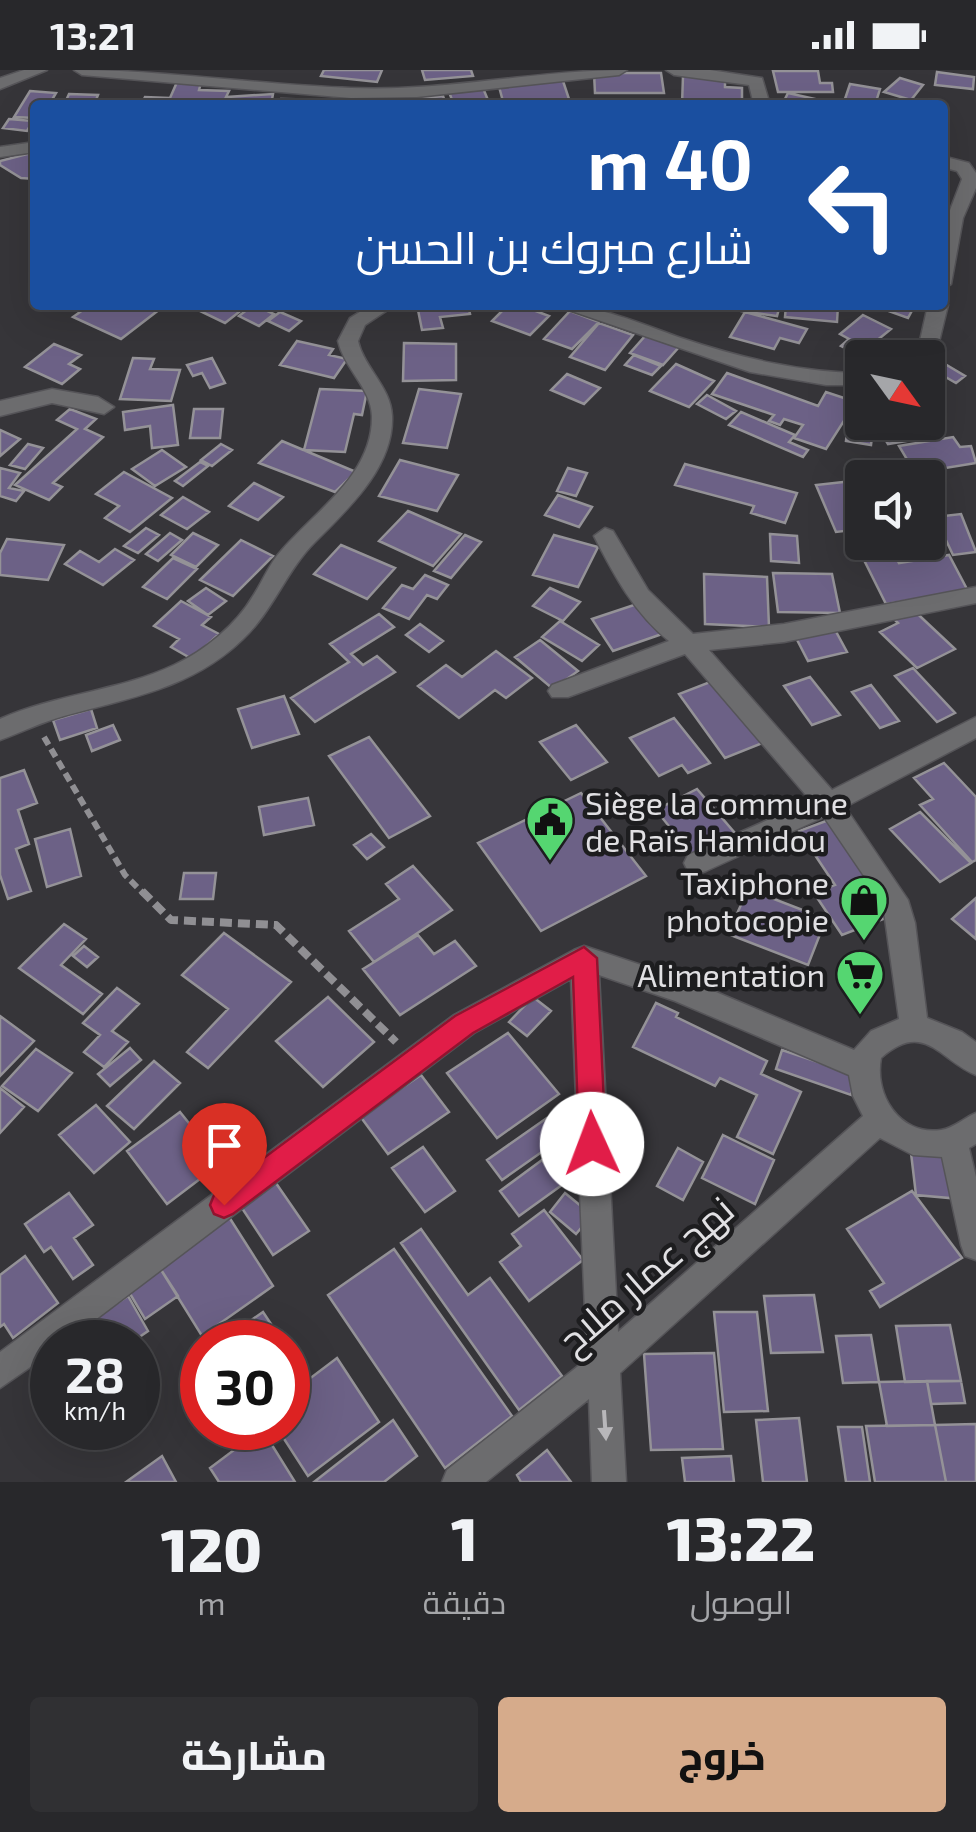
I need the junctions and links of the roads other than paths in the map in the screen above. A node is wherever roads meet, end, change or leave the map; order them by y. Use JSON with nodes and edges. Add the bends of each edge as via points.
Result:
{"nodes":[{"id":1,"x":39,"y":70,"type":"edge"},
{"id":2,"x":82,"y":70,"type":"edge"},
{"id":3,"x":618,"y":70,"type":"edge"},
{"id":4,"x":674,"y":70,"type":"edge"},
{"id":5,"x":696,"y":72,"type":"edge"},
{"id":6,"x":0,"y":84,"type":"edge"},
{"id":7,"x":761,"y":100,"type":"edge"},
{"id":8,"x":30,"y":147,"type":"edge"},
{"id":9,"x":0,"y":152,"type":"edge"},
{"id":10,"x":948,"y":162,"type":"edge"},
{"id":11,"x":948,"y":251,"type":"edge"},
{"id":12,"x":378,"y":310,"type":"edge"},
{"id":13,"x":579,"y":310,"type":"edge"},
{"id":14,"x":937,"y":310,"type":"edge"},
{"id":15,"x":929,"y":340,"type":"edge"},
{"id":16,"x":845,"y":380,"type":"edge"},
{"id":17,"x":104,"y":407,"type":"dead end"},
{"id":18,"x":0,"y":409,"type":"edge"},
{"id":19,"x":605,"y":536,"type":"dead end"},
{"id":20,"x":976,"y":595,"type":"edge"},
{"id":21,"x":689,"y":643,"type":"junction"},
{"id":22,"x":560,"y":692,"type":"dead end"},
{"id":23,"x":976,"y":727,"type":"edge"},
{"id":24,"x":0,"y":730,"type":"edge"},
{"id":25,"x":829,"y":804,"type":"junction"},
{"id":26,"x":697,"y":864,"type":"dead end"},
{"id":27,"x":584,"y":958,"type":"junction"},
{"id":28,"x":914,"y":1028,"type":"junction"},
{"id":29,"x":973,"y":1052,"type":"edge"},
{"id":30,"x":862,"y":1067,"type":"junction"},
{"id":31,"x":879,"y":1120,"type":"junction"},
{"id":32,"x":965,"y":1134,"type":"edge"},
{"id":33,"x":976,"y":1245,"type":"edge"},
{"id":34,"x":602,"y":1368,"type":"junction"},
{"id":35,"x":0,"y":1372,"type":"edge"},
{"id":36,"x":459,"y":1482,"type":"edge"},
{"id":37,"x":609,"y":1482,"type":"edge"}],
"edges":[{"from":1,"to":6,"type":"street"},
{"from":2,"to":3,"type":"street","via":[[351,93]]},
{"from":4,"to":5,"type":"street"},
{"from":5,"to":7,"type":"street","via":[[756,81]]},
{"from":8,"to":9,"type":"street"},
{"from":10,"to":11,"type":"street","via":[[963,166],[971,179]]},
{"from":12,"to":24,"type":"street","via":[[358,322],[348,341],[380,400],[383,422],[366,474],[286,560],[258,608],[181,672],[31,714]]},
{"from":13,"to":16,"type":"street","via":[[745,366]]},
{"from":14,"to":15,"type":"street"},
{"from":17,"to":18,"type":"street","via":[[57,395]]},
{"from":19,"to":21,"type":"street","via":[[660,625]]},
{"from":20,"to":21,"type":"street","via":[[784,634]]},
{"from":21,"to":22,"type":"street"},
{"from":21,"to":25,"type":"street"},
{"from":23,"to":25,"type":"street"},
{"from":25,"to":26,"type":"street"},
{"from":25,"to":28,"type":"street","via":[[895,900]]},
{"from":27,"to":30,"type":"street","via":[[682,991]]},
{"from":27,"to":34,"type":"street"},
{"from":27,"to":35,"type":"street","via":[[464,1024]]},
{"from":28,"to":29,"type":"street"},
{"from":28,"to":30,"type":"street","via":[[880,1039]]},
{"from":30,"to":31,"type":"street","via":[[861,1085]]},
{"from":31,"to":32,"type":"street","via":[[931,1145]]},
{"from":31,"to":34,"type":"street","name":"نهج عمار ملاح"},
{"from":32,"to":33,"type":"street"},
{"from":34,"to":36,"type":"street","name":"نهج عمار ملاح"},
{"from":34,"to":37,"type":"street","one_way":true}]}
